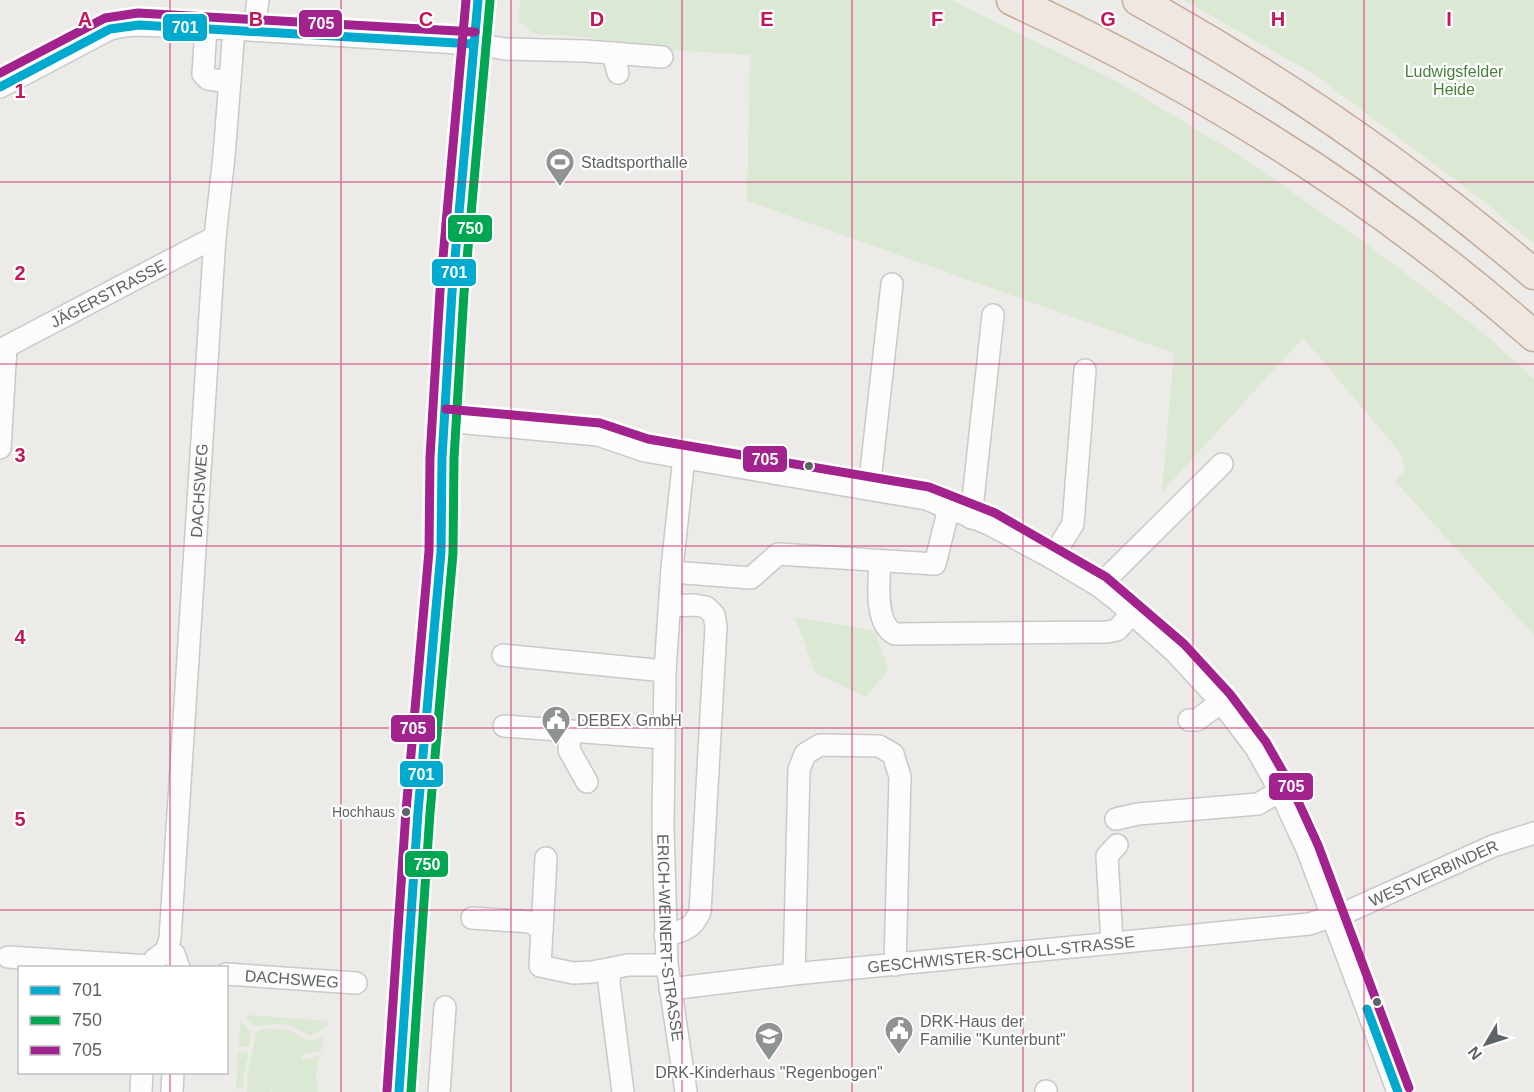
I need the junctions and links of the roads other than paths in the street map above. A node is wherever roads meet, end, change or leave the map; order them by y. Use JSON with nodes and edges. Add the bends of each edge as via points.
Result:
{"nodes":[{"id":1,"x":258,"y":0,"type":"edge"},
{"id":2,"x":478,"y":0,"type":"edge"},
{"id":3,"x":1012,"y":0,"type":"edge"},
{"id":4,"x":1138,"y":0,"type":"edge"},
{"id":5,"x":206,"y":27,"type":"junction"},
{"id":6,"x":244,"y":29,"type":"junction"},
{"id":7,"x":474,"y":44,"type":"junction"},
{"id":8,"x":613,"y":52,"type":"junction"},
{"id":9,"x":662,"y":57,"type":"dead end"},
{"id":10,"x":618,"y":74,"type":"dead end"},
{"id":11,"x":230,"y":82,"type":"junction"},
{"id":12,"x":0,"y":87,"type":"edge"},
{"id":13,"x":215,"y":237,"type":"junction"},
{"id":14,"x":1534,"y":274,"type":"edge"},
{"id":15,"x":892,"y":284,"type":"dead end"},
{"id":16,"x":993,"y":315,"type":"dead end"},
{"id":17,"x":1534,"y":336,"type":"edge"},
{"id":18,"x":3,"y":348,"type":"edge"},
{"id":19,"x":1085,"y":370,"type":"dead end"},
{"id":20,"x":444,"y":421,"type":"junction"},
{"id":21,"x":0,"y":448,"type":"edge"},
{"id":22,"x":684,"y":457,"type":"junction"},
{"id":23,"x":1222,"y":464,"type":"dead end"},
{"id":24,"x":868,"y":489,"type":"junction"},
{"id":25,"x":949,"y":508,"type":"junction"},
{"id":26,"x":971,"y":518,"type":"junction"},
{"id":27,"x":1052,"y":558,"type":"junction"},
{"id":28,"x":880,"y":561,"type":"junction"},
{"id":29,"x":672,"y":572,"type":"junction"},
{"id":30,"x":1099,"y":586,"type":"junction"},
{"id":31,"x":670,"y":606,"type":"junction"},
{"id":32,"x":1132,"y":613,"type":"junction"},
{"id":33,"x":503,"y":655,"type":"dead end"},
{"id":34,"x":665,"y":671,"type":"junction"},
{"id":35,"x":1221,"y":702,"type":"junction"},
{"id":36,"x":1190,"y":720,"type":"dead end"},
{"id":37,"x":504,"y":726,"type":"dead end"},
{"id":38,"x":570,"y":731,"type":"junction"},
{"id":39,"x":664,"y":738,"type":"junction"},
{"id":40,"x":587,"y":782,"type":"dead end"},
{"id":41,"x":1280,"y":791,"type":"junction"},
{"id":42,"x":1116,"y":819,"type":"dead end"},
{"id":43,"x":1534,"y":833,"type":"edge"},
{"id":44,"x":1117,"y":845,"type":"dead end"},
{"id":45,"x":546,"y":858,"type":"dead end"},
{"id":46,"x":1333,"y":916,"type":"junction"},
{"id":47,"x":472,"y":918,"type":"dead end"},
{"id":48,"x":542,"y":929,"type":"junction"},
{"id":49,"x":666,"y":936,"type":"junction"},
{"id":50,"x":1112,"y":943,"type":"junction"},
{"id":51,"x":8,"y":957,"type":"dead end"},
{"id":52,"x":173,"y":959,"type":"edge"},
{"id":53,"x":667,"y":965,"type":"junction"},
{"id":54,"x":895,"y":965,"type":"junction"},
{"id":55,"x":136,"y":966,"type":"edge"},
{"id":56,"x":151,"y":966,"type":"edge"},
{"id":57,"x":610,"y":969,"type":"junction"},
{"id":58,"x":228,"y":974,"type":"edge"},
{"id":59,"x":795,"y":974,"type":"junction"},
{"id":60,"x":356,"y":983,"type":"dead end"},
{"id":61,"x":670,"y":989,"type":"junction"},
{"id":62,"x":445,"y":1007,"type":"dead end"},
{"id":63,"x":142,"y":1074,"type":"edge"},
{"id":64,"x":173,"y":1074,"type":"edge"},
{"id":65,"x":141,"y":1092,"type":"edge"},
{"id":66,"x":172,"y":1092,"type":"edge"},
{"id":67,"x":399,"y":1092,"type":"edge"},
{"id":68,"x":439,"y":1092,"type":"edge"},
{"id":69,"x":623,"y":1092,"type":"edge"},
{"id":70,"x":686,"y":1092,"type":"edge"},
{"id":71,"x":1398,"y":1092,"type":"edge"}],
"edges":[{"from":1,"to":6,"type":"street","name":"DACHSWEG"},
{"from":2,"to":7,"type":"main road"},
{"from":3,"to":17,"type":"highway","via":[[1103,44],[1301,160],[1431,251]]},
{"from":4,"to":14,"type":"highway","via":[[1323,112],[1410,174]]},
{"from":5,"to":6,"type":"street"},
{"from":5,"to":11,"type":"street","via":[[203,74],[208,79]]},
{"from":5,"to":12,"type":"street","via":[[139,25],[110,30]]},
{"from":6,"to":7,"type":"street"},
{"from":6,"to":11,"type":"street","name":"DACHSWEG"},
{"from":7,"to":8,"type":"street","via":[[505,49]]},
{"from":7,"to":20,"type":"main road"},
{"from":8,"to":9,"type":"street"},
{"from":8,"to":10,"type":"street"},
{"from":11,"to":13,"type":"street","name":"DACHSWEG"},
{"from":13,"to":18,"type":"street","name":"JÄGERSTRASSE"},
{"from":13,"to":52,"type":"street","name":"DACHSWEG","via":[[170,939]]},
{"from":15,"to":24,"type":"street"},
{"from":16,"to":26,"type":"street"},
{"from":18,"to":21,"type":"street"},
{"from":19,"to":27,"type":"street","via":[[1073,524]]},
{"from":20,"to":22,"type":"street","via":[[598,435],[645,451]]},
{"from":20,"to":67,"type":"main road","via":[[441,552]]},
{"from":22,"to":24,"type":"street"},
{"from":22,"to":29,"type":"street","name":"ERICH-WEINERT-STRASSE"},
{"from":23,"to":30,"type":"street"},
{"from":24,"to":25,"type":"street","via":[[926,499]]},
{"from":25,"to":26,"type":"street"},
{"from":25,"to":28,"type":"street","via":[[935,564]]},
{"from":26,"to":27,"type":"street"},
{"from":27,"to":30,"type":"street"},
{"from":28,"to":29,"type":"street","via":[[778,554],[751,578]]},
{"from":28,"to":32,"type":"street","via":[[882,619],[888,631],[895,634],[1107,632],[1117,630]]},
{"from":29,"to":31,"type":"street","name":"ERICH-WEINERT-STRASSE"},
{"from":30,"to":32,"type":"street"},
{"from":31,"to":34,"type":"street","name":"ERICH-WEINERT-STRASSE"},
{"from":31,"to":49,"type":"street","via":[[706,607],[714,615],[716,627],[700,912],[695,924]]},
{"from":32,"to":35,"type":"street"},
{"from":33,"to":34,"type":"street"},
{"from":34,"to":39,"type":"street","name":"ERICH-WEINERT-STRASSE"},
{"from":35,"to":36,"type":"street","via":[[1197,720]]},
{"from":35,"to":41,"type":"street","via":[[1256,748]]},
{"from":37,"to":38,"type":"street"},
{"from":38,"to":39,"type":"street"},
{"from":38,"to":40,"type":"street","via":[[569,750]]},
{"from":39,"to":49,"type":"street","name":"ERICH-WEINERT-STRASSE"},
{"from":41,"to":42,"type":"street","via":[[1258,804]]},
{"from":41,"to":46,"type":"street"},
{"from":43,"to":46,"type":"street","name":"WESTVERBINDER","via":[[1493,846]]},
{"from":44,"to":50,"type":"street","via":[[1107,856]]},
{"from":45,"to":48,"type":"street"},
{"from":46,"to":50,"type":"street","name":"GESCHWISTER-SCHOLL-STRASSE","via":[[1309,924]]},
{"from":46,"to":71,"type":"street"},
{"from":47,"to":48,"type":"street","via":[[530,922]]},
{"from":48,"to":57,"type":"street","via":[[540,966],[573,973]]},
{"from":49,"to":53,"type":"street","name":"ERICH-WEINERT-STRASSE"},
{"from":50,"to":54,"type":"street","name":"GESCHWISTER-SCHOLL-STRASSE"},
{"from":51,"to":55,"type":"street","name":"DACHSWEG"},
{"from":52,"to":56,"type":"street","name":"DACHSWEG","via":[[162,953]]},
{"from":53,"to":57,"type":"street"},
{"from":53,"to":61,"type":"street","name":"ERICH-WEINERT-STRASSE"},
{"from":54,"to":59,"type":"street","name":"GESCHWISTER-SCHOLL-STRASSE"},
{"from":54,"to":59,"type":"street","via":[[900,777],[892,754],[879,747],[820,745],[805,754],[799,770]]},
{"from":57,"to":69,"type":"street"},
{"from":58,"to":60,"type":"street","name":"DACHSWEG"},
{"from":59,"to":61,"type":"street","name":"GESCHWISTER-SCHOLL-STRASSE"},
{"from":61,"to":70,"type":"street","name":"ERICH-WEINERT-STRASSE"},
{"from":62,"to":68,"type":"street"},
{"from":63,"to":65,"type":"street"},
{"from":64,"to":66,"type":"street"}]}
